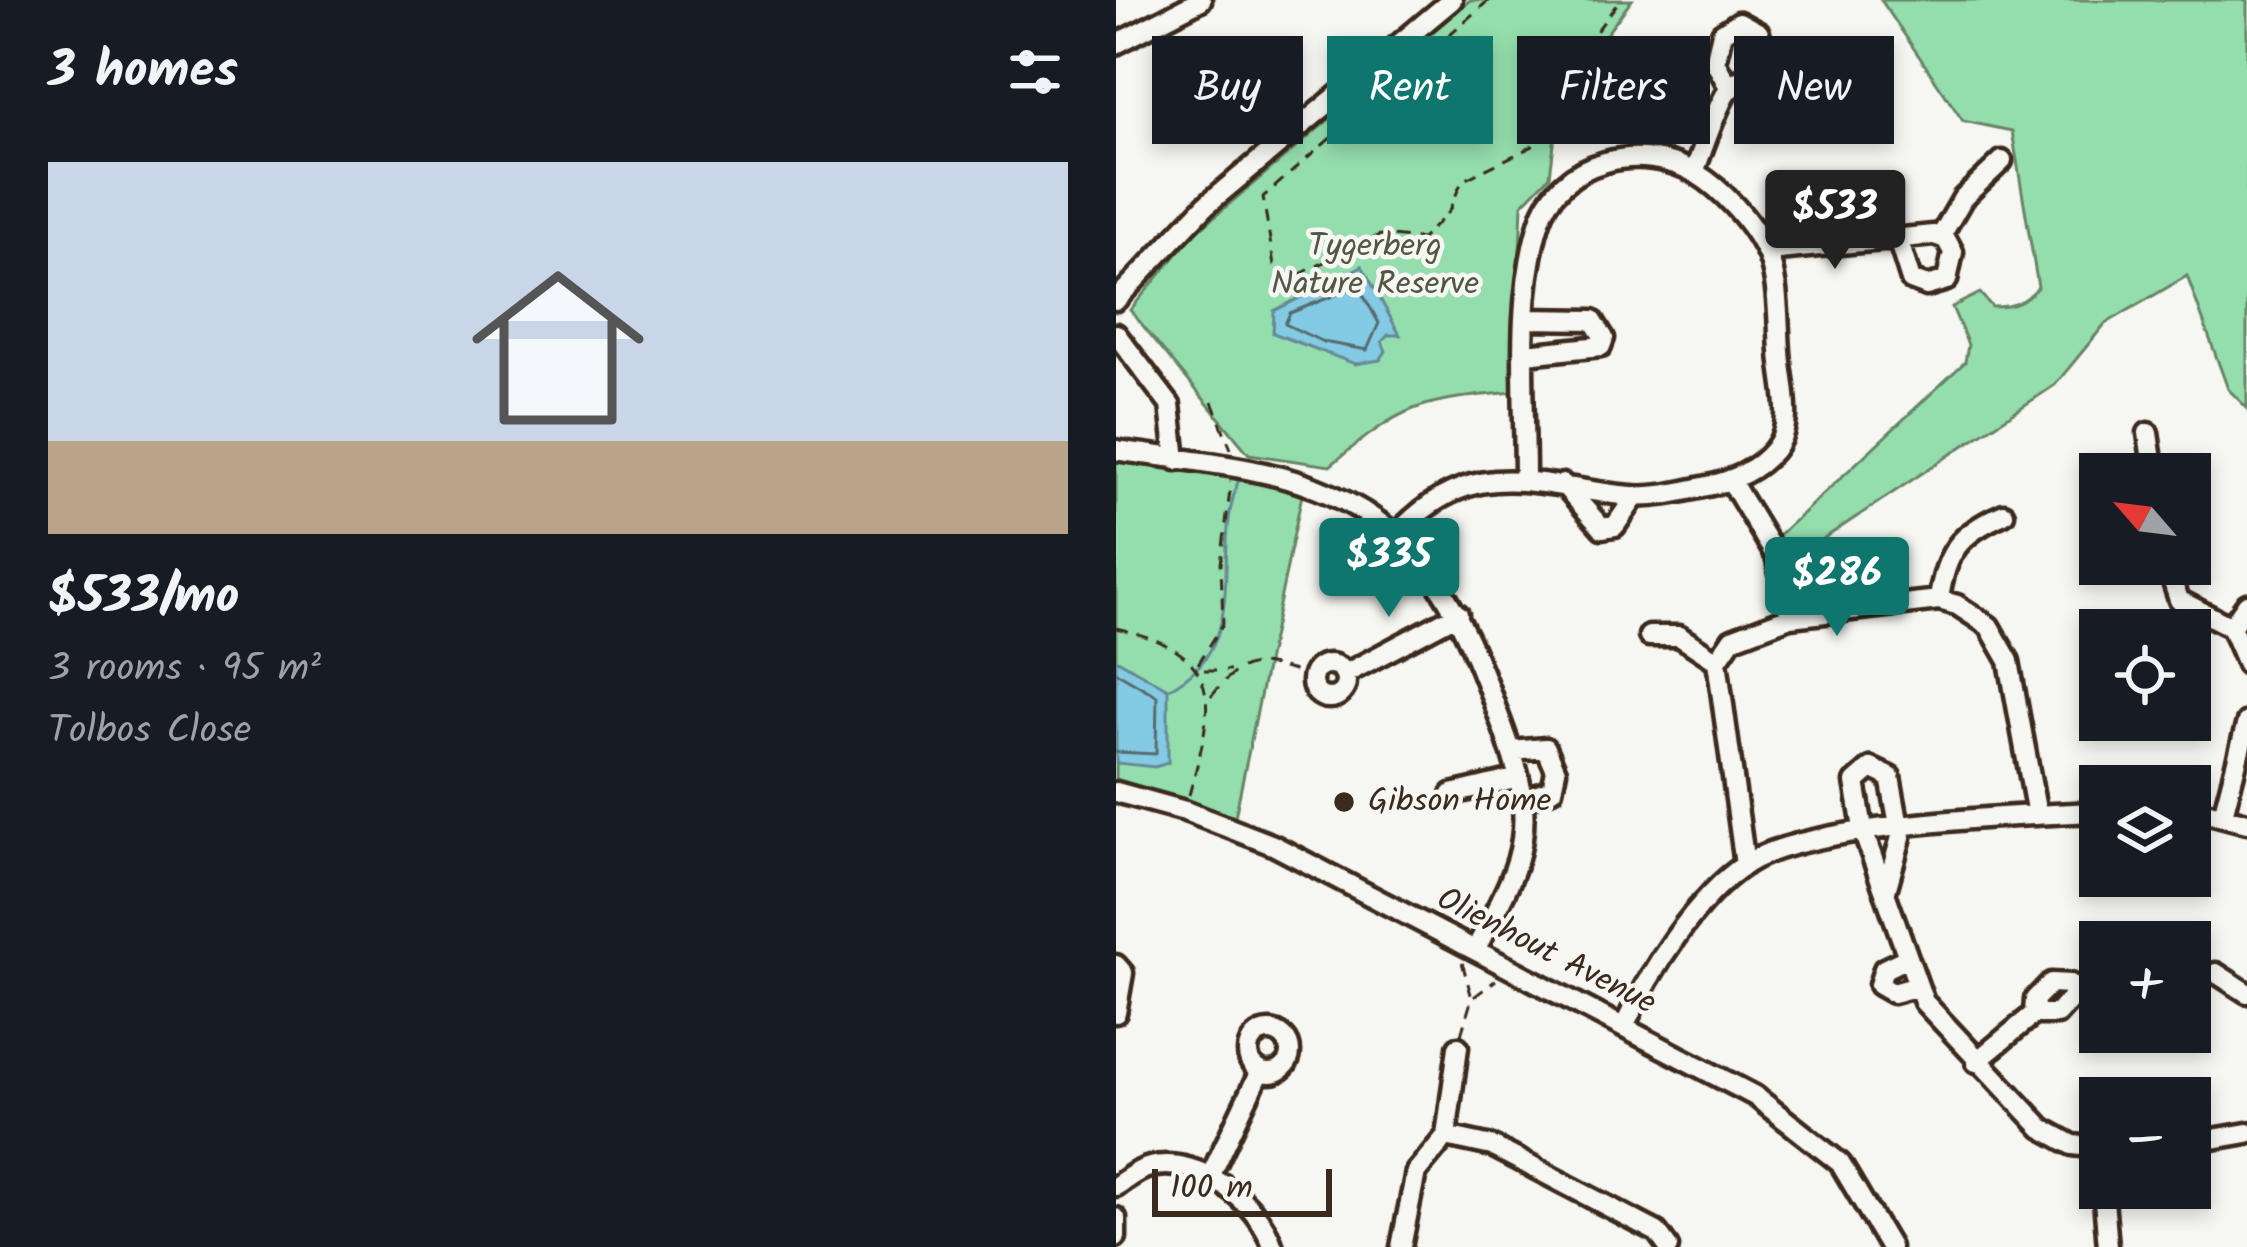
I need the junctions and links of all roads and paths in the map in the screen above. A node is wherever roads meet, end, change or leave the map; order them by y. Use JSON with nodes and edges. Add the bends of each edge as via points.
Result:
{"nodes":[{"id":1,"x":1166,"y":0,"type":"edge"},
{"id":2,"x":1201,"y":0,"type":"edge"},
{"id":3,"x":1452,"y":0,"type":"edge"},
{"id":4,"x":1489,"y":0,"type":"edge"},
{"id":5,"x":1620,"y":0,"type":"edge"},
{"id":6,"x":1161,"y":25,"type":"junction"},
{"id":7,"x":1116,"y":44,"type":"edge"},
{"id":8,"x":1730,"y":88,"type":"dead end"},
{"id":9,"x":2002,"y":161,"type":"dead end"},
{"id":10,"x":1694,"y":172,"type":"junction"},
{"id":11,"x":1941,"y":236,"type":"junction"},
{"id":12,"x":1898,"y":239,"type":"junction"},
{"id":13,"x":1767,"y":250,"type":"junction"},
{"id":14,"x":1116,"y":300,"type":"edge"},
{"id":15,"x":1526,"y":319,"type":"junction"},
{"id":16,"x":1116,"y":334,"type":"edge"},
{"id":17,"x":1526,"y":354,"type":"junction"},
{"id":18,"x":1212,"y":402,"type":"dead end"},
{"id":19,"x":2149,"y":433,"type":"dead end"},
{"id":20,"x":1116,"y":450,"type":"edge"},
{"id":21,"x":2151,"y":453,"type":"edge"},
{"id":22,"x":1176,"y":460,"type":"junction"},
{"id":23,"x":1233,"y":469,"type":"junction"},
{"id":24,"x":1525,"y":477,"type":"junction"},
{"id":25,"x":1731,"y":481,"type":"junction"},
{"id":26,"x":1563,"y":484,"type":"junction"},
{"id":27,"x":1635,"y":497,"type":"junction"},
{"id":28,"x":2004,"y":514,"type":"dead end"},
{"id":29,"x":1397,"y":534,"type":"junction"},
{"id":30,"x":2174,"y":585,"type":"edge"},
{"id":31,"x":1939,"y":600,"type":"junction"},
{"id":32,"x":2247,"y":604,"type":"edge"},
{"id":33,"x":1458,"y":614,"type":"junction"},
{"id":34,"x":1790,"y":617,"type":"junction"},
{"id":35,"x":2231,"y":627,"type":"junction"},
{"id":36,"x":1116,"y":628,"type":"edge"},
{"id":37,"x":1649,"y":636,"type":"dead end"},
{"id":38,"x":1717,"y":661,"type":"junction"},
{"id":39,"x":2247,"y":664,"type":"edge"},
{"id":40,"x":1199,"y":667,"type":"junction"},
{"id":41,"x":1232,"y":670,"type":"junction"},
{"id":42,"x":1345,"y":674,"type":"junction"},
{"id":43,"x":1313,"y":676,"type":"junction"},
{"id":44,"x":1210,"y":698,"type":"junction"},
{"id":45,"x":2247,"y":722,"type":"edge"},
{"id":46,"x":1512,"y":751,"type":"junction"},
{"id":47,"x":1519,"y":778,"type":"junction"},
{"id":48,"x":1116,"y":792,"type":"edge"},
{"id":49,"x":1452,"y":794,"type":"dead end"},
{"id":50,"x":1524,"y":800,"type":"junction"},
{"id":51,"x":1187,"y":802,"type":"dead end"},
{"id":52,"x":2211,"y":812,"type":"edge"},
{"id":53,"x":2079,"y":813,"type":"edge"},
{"id":54,"x":2037,"y":814,"type":"junction"},
{"id":55,"x":2223,"y":814,"type":"junction"},
{"id":56,"x":2247,"y":823,"type":"edge"},
{"id":57,"x":1901,"y":826,"type":"junction"},
{"id":58,"x":1864,"y":834,"type":"junction"},
{"id":59,"x":1745,"y":865,"type":"junction"},
{"id":60,"x":1886,"y":891,"type":"junction"},
{"id":61,"x":1469,"y":956,"type":"junction"},
{"id":62,"x":1905,"y":959,"type":"junction"},
{"id":63,"x":1116,"y":965,"type":"edge"},
{"id":64,"x":2216,"y":973,"type":"dead end"},
{"id":65,"x":1496,"y":980,"type":"dead end"},
{"id":66,"x":1915,"y":987,"type":"junction"},
{"id":67,"x":2247,"y":993,"type":"edge"},
{"id":68,"x":1472,"y":998,"type":"junction"},
{"id":69,"x":1116,"y":1013,"type":"edge"},
{"id":70,"x":2034,"y":1014,"type":"dead end"},
{"id":71,"x":1625,"y":1025,"type":"junction"},
{"id":72,"x":1458,"y":1047,"type":"joint"},
{"id":73,"x":1976,"y":1062,"type":"junction"},
{"id":74,"x":1260,"y":1071,"type":"dead end"},
{"id":75,"x":2247,"y":1133,"type":"edge"},
{"id":76,"x":1446,"y":1136,"type":"junction"},
{"id":77,"x":2211,"y":1139,"type":"edge"},
{"id":78,"x":2079,"y":1143,"type":"edge"},
{"id":79,"x":1209,"y":1179,"type":"junction"},
{"id":80,"x":1116,"y":1186,"type":"edge"},
{"id":81,"x":2105,"y":1209,"type":"edge"},
{"id":82,"x":1116,"y":1218,"type":"edge"},
{"id":83,"x":1116,"y":1237,"type":"edge"},
{"id":84,"x":1273,"y":1247,"type":"edge"},
{"id":85,"x":1401,"y":1247,"type":"edge"},
{"id":86,"x":1668,"y":1247,"type":"edge"},
{"id":87,"x":1890,"y":1247,"type":"edge"},
{"id":88,"x":2108,"y":1247,"type":"edge"}],
"edges":[{"from":1,"to":6,"type":"street"},
{"from":2,"to":6,"type":"street"},
{"from":3,"to":14,"type":"street","via":[[1206,205]]},
{"from":4,"to":5,"type":"path","via":[[1263,197],[1274,265],[1290,279],[1380,235],[1422,239],[1449,211],[1462,181],[1540,142],[1554,88]]},
{"from":6,"to":7,"type":"street"},
{"from":8,"to":10,"type":"street"},
{"from":9,"to":11,"type":"street","via":[[1963,198]]},
{"from":10,"to":13,"type":"street"},
{"from":10,"to":15,"type":"street","via":[[1602,160],[1558,189],[1538,226]]},
{"from":11,"to":12,"type":"street"},
{"from":11,"to":12,"type":"street","via":[[1950,243],[1952,272],[1927,286],[1907,273]]},
{"from":12,"to":13,"type":"street"},
{"from":13,"to":25,"type":"street","via":[[1786,421],[1774,449]]},
{"from":15,"to":17,"type":"street"},
{"from":15,"to":17,"type":"street","via":[[1593,320],[1604,338],[1586,351]]},
{"from":16,"to":22,"type":"street","via":[[1170,404]]},
{"from":17,"to":24,"type":"street"},
{"from":18,"to":23,"type":"path"},
{"from":19,"to":21,"type":"street"},
{"from":20,"to":22,"type":"street"},
{"from":22,"to":23,"type":"street"},
{"from":23,"to":29,"type":"street","via":[[1316,488]]},
{"from":23,"to":40,"type":"path","via":[[1222,623]]},
{"from":24,"to":26,"type":"street"},
{"from":24,"to":29,"type":"street","via":[[1442,494]]},
{"from":25,"to":27,"type":"street"},
{"from":25,"to":34,"type":"street","via":[[1776,556]]},
{"from":26,"to":27,"type":"street"},
{"from":26,"to":27,"type":"street","via":[[1602,528],[1616,526]]},
{"from":28,"to":31,"type":"street","via":[[1949,551]]},
{"from":29,"to":33,"type":"street"},
{"from":30,"to":35,"type":"street","via":[[2179,600]]},
{"from":31,"to":34,"type":"street"},
{"from":31,"to":54,"type":"street","via":[[1975,616],[2001,640]]},
{"from":32,"to":35,"type":"street"},
{"from":33,"to":42,"type":"street"},
{"from":33,"to":46,"type":"street"},
{"from":34,"to":38,"type":"street","via":[[1732,638]]},
{"from":35,"to":39,"type":"street"},
{"from":36,"to":40,"type":"path","via":[[1173,647]]},
{"from":37,"to":38,"type":"street","via":[[1679,636]]},
{"from":38,"to":59,"type":"street"},
{"from":40,"to":41,"type":"path"},
{"from":40,"to":44,"type":"path"},
{"from":41,"to":43,"type":"path","via":[[1256,662]]},
{"from":41,"to":44,"type":"path"},
{"from":42,"to":43,"type":"street","via":[[1325,665]]},
{"from":42,"to":43,"type":"street","via":[[1344,690],[1331,698],[1316,692]]},
{"from":44,"to":51,"type":"path"},
{"from":45,"to":55,"type":"street"},
{"from":46,"to":47,"type":"street"},
{"from":46,"to":50,"type":"street","via":[[1546,748],[1556,771],[1552,790]]},
{"from":47,"to":49,"type":"street"},
{"from":47,"to":50,"type":"street"},
{"from":48,"to":61,"type":"street","name":"Olienhout Avenue","via":[[1250,835]]},
{"from":50,"to":61,"type":"street","via":[[1515,868]]},
{"from":52,"to":55,"type":"street"},
{"from":53,"to":54,"type":"street"},
{"from":54,"to":57,"type":"street"},
{"from":55,"to":56,"type":"street"},
{"from":57,"to":58,"type":"street"},
{"from":57,"to":58,"type":"street","via":[[1890,777],[1871,768],[1855,782]]},
{"from":57,"to":60,"type":"street"},
{"from":58,"to":59,"type":"street","via":[[1768,852]]},
{"from":58,"to":60,"type":"street"},
{"from":59,"to":71,"type":"street","via":[[1664,955]]},
{"from":60,"to":62,"type":"street"},
{"from":61,"to":68,"type":"path"},
{"from":61,"to":71,"type":"street","name":"Olienhout Avenue"},
{"from":62,"to":66,"type":"street"},
{"from":62,"to":66,"type":"street","via":[[1884,969],[1879,985],[1893,993]]},
{"from":63,"to":69,"type":"street","via":[[1123,974]]},
{"from":64,"to":67,"type":"street"},
{"from":65,"to":68,"type":"path"},
{"from":66,"to":73,"type":"street"},
{"from":68,"to":72,"type":"path"},
{"from":70,"to":73,"type":"street"},
{"from":71,"to":87,"type":"street","name":"Olienhout Avenue","via":[[1817,1140],[1863,1193]]},
{"from":72,"to":76,"type":"street"},
{"from":73,"to":78,"type":"street","via":[[2056,1138]]},
{"from":74,"to":79,"type":"street"},
{"from":75,"to":77,"type":"street"},
{"from":76,"to":85,"type":"street","via":[[1416,1172]]},
{"from":76,"to":86,"type":"street","via":[[1492,1146],[1657,1232]]},
{"from":79,"to":80,"type":"street","via":[[1160,1166]]},
{"from":79,"to":84,"type":"street","via":[[1255,1210]]},
{"from":81,"to":88,"type":"street"},
{"from":82,"to":83,"type":"street"}]}
